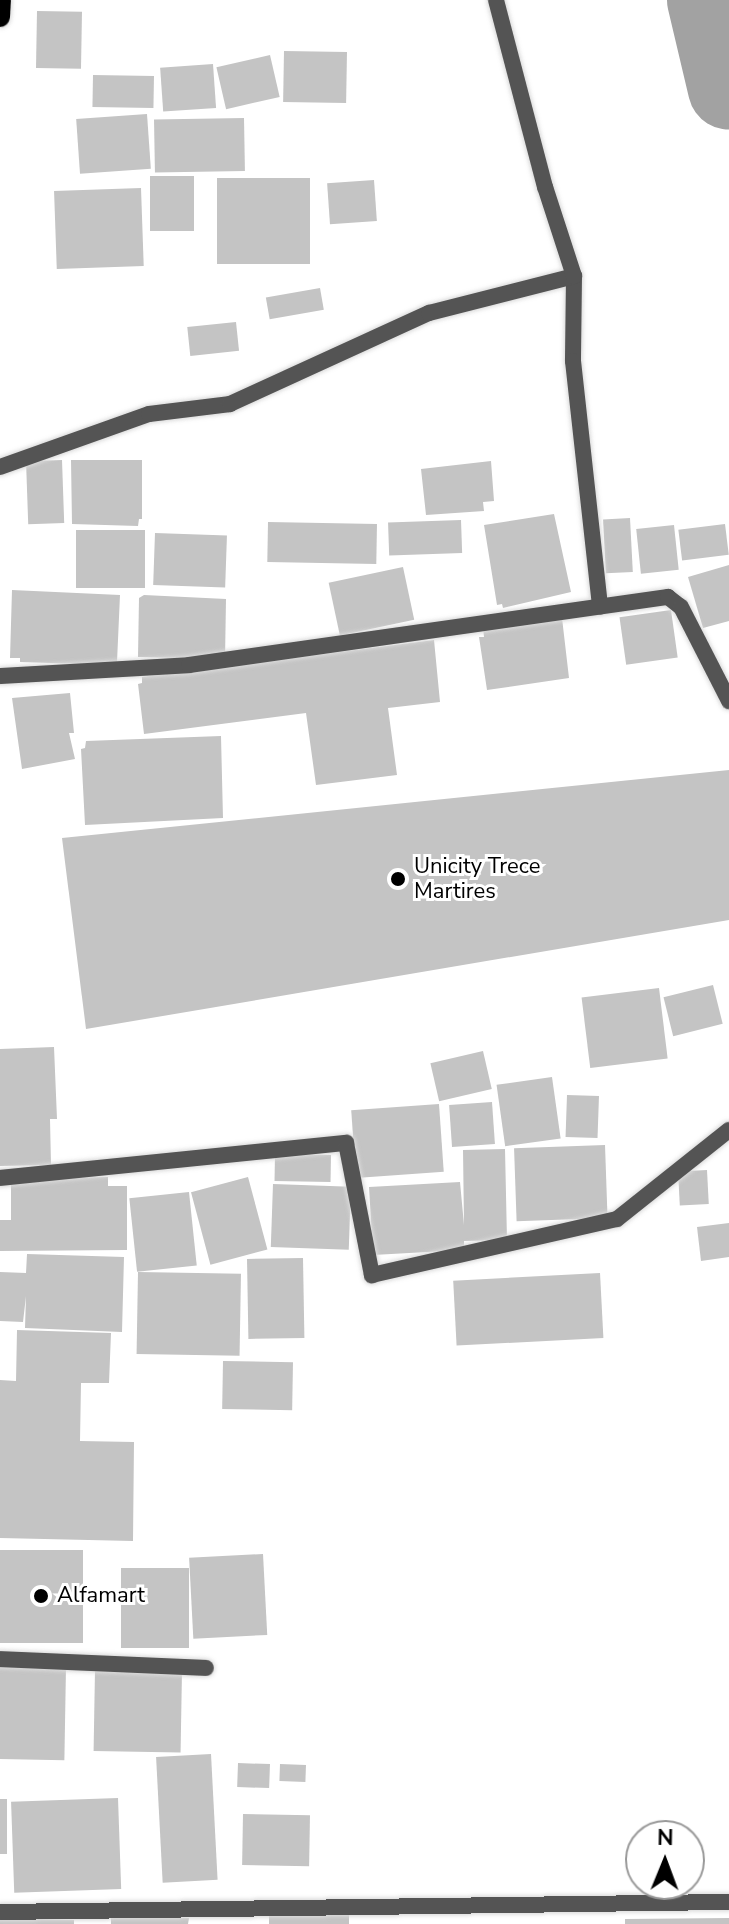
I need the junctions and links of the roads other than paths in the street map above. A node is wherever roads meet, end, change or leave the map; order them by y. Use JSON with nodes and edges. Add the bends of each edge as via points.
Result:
{"nodes":[{"id":1,"x":1,"y":0,"type":"edge"},
{"id":2,"x":496,"y":0,"type":"edge"},
{"id":3,"x":0,"y":17,"type":"edge"},
{"id":4,"x":574,"y":276,"type":"junction"},
{"id":5,"x":0,"y":467,"type":"edge"},
{"id":6,"x":600,"y":607,"type":"junction"},
{"id":7,"x":0,"y":676,"type":"edge"},
{"id":8,"x":729,"y":701,"type":"edge"},
{"id":9,"x":729,"y":1130,"type":"edge"},
{"id":10,"x":0,"y":1178,"type":"edge"},
{"id":11,"x":0,"y":1659,"type":"edge"},
{"id":12,"x":206,"y":1668,"type":"dead end"},
{"id":13,"x":729,"y":1902,"type":"edge"},
{"id":14,"x":0,"y":1912,"type":"edge"}],
"edges":[{"from":1,"to":3,"type":"main road"},
{"from":2,"to":4,"type":"street"},
{"from":4,"to":5,"type":"street","via":[[429,313],[230,404],[149,414]]},
{"from":4,"to":6,"type":"street","via":[[573,361]]},
{"from":6,"to":7,"type":"street","via":[[189,665]]},
{"from":6,"to":8,"type":"street","via":[[668,597],[681,607]]},
{"from":9,"to":10,"type":"street","via":[[617,1219],[372,1275],[346,1143]]},
{"from":11,"to":12,"type":"street"},
{"from":13,"to":14,"type":"street"}]}
